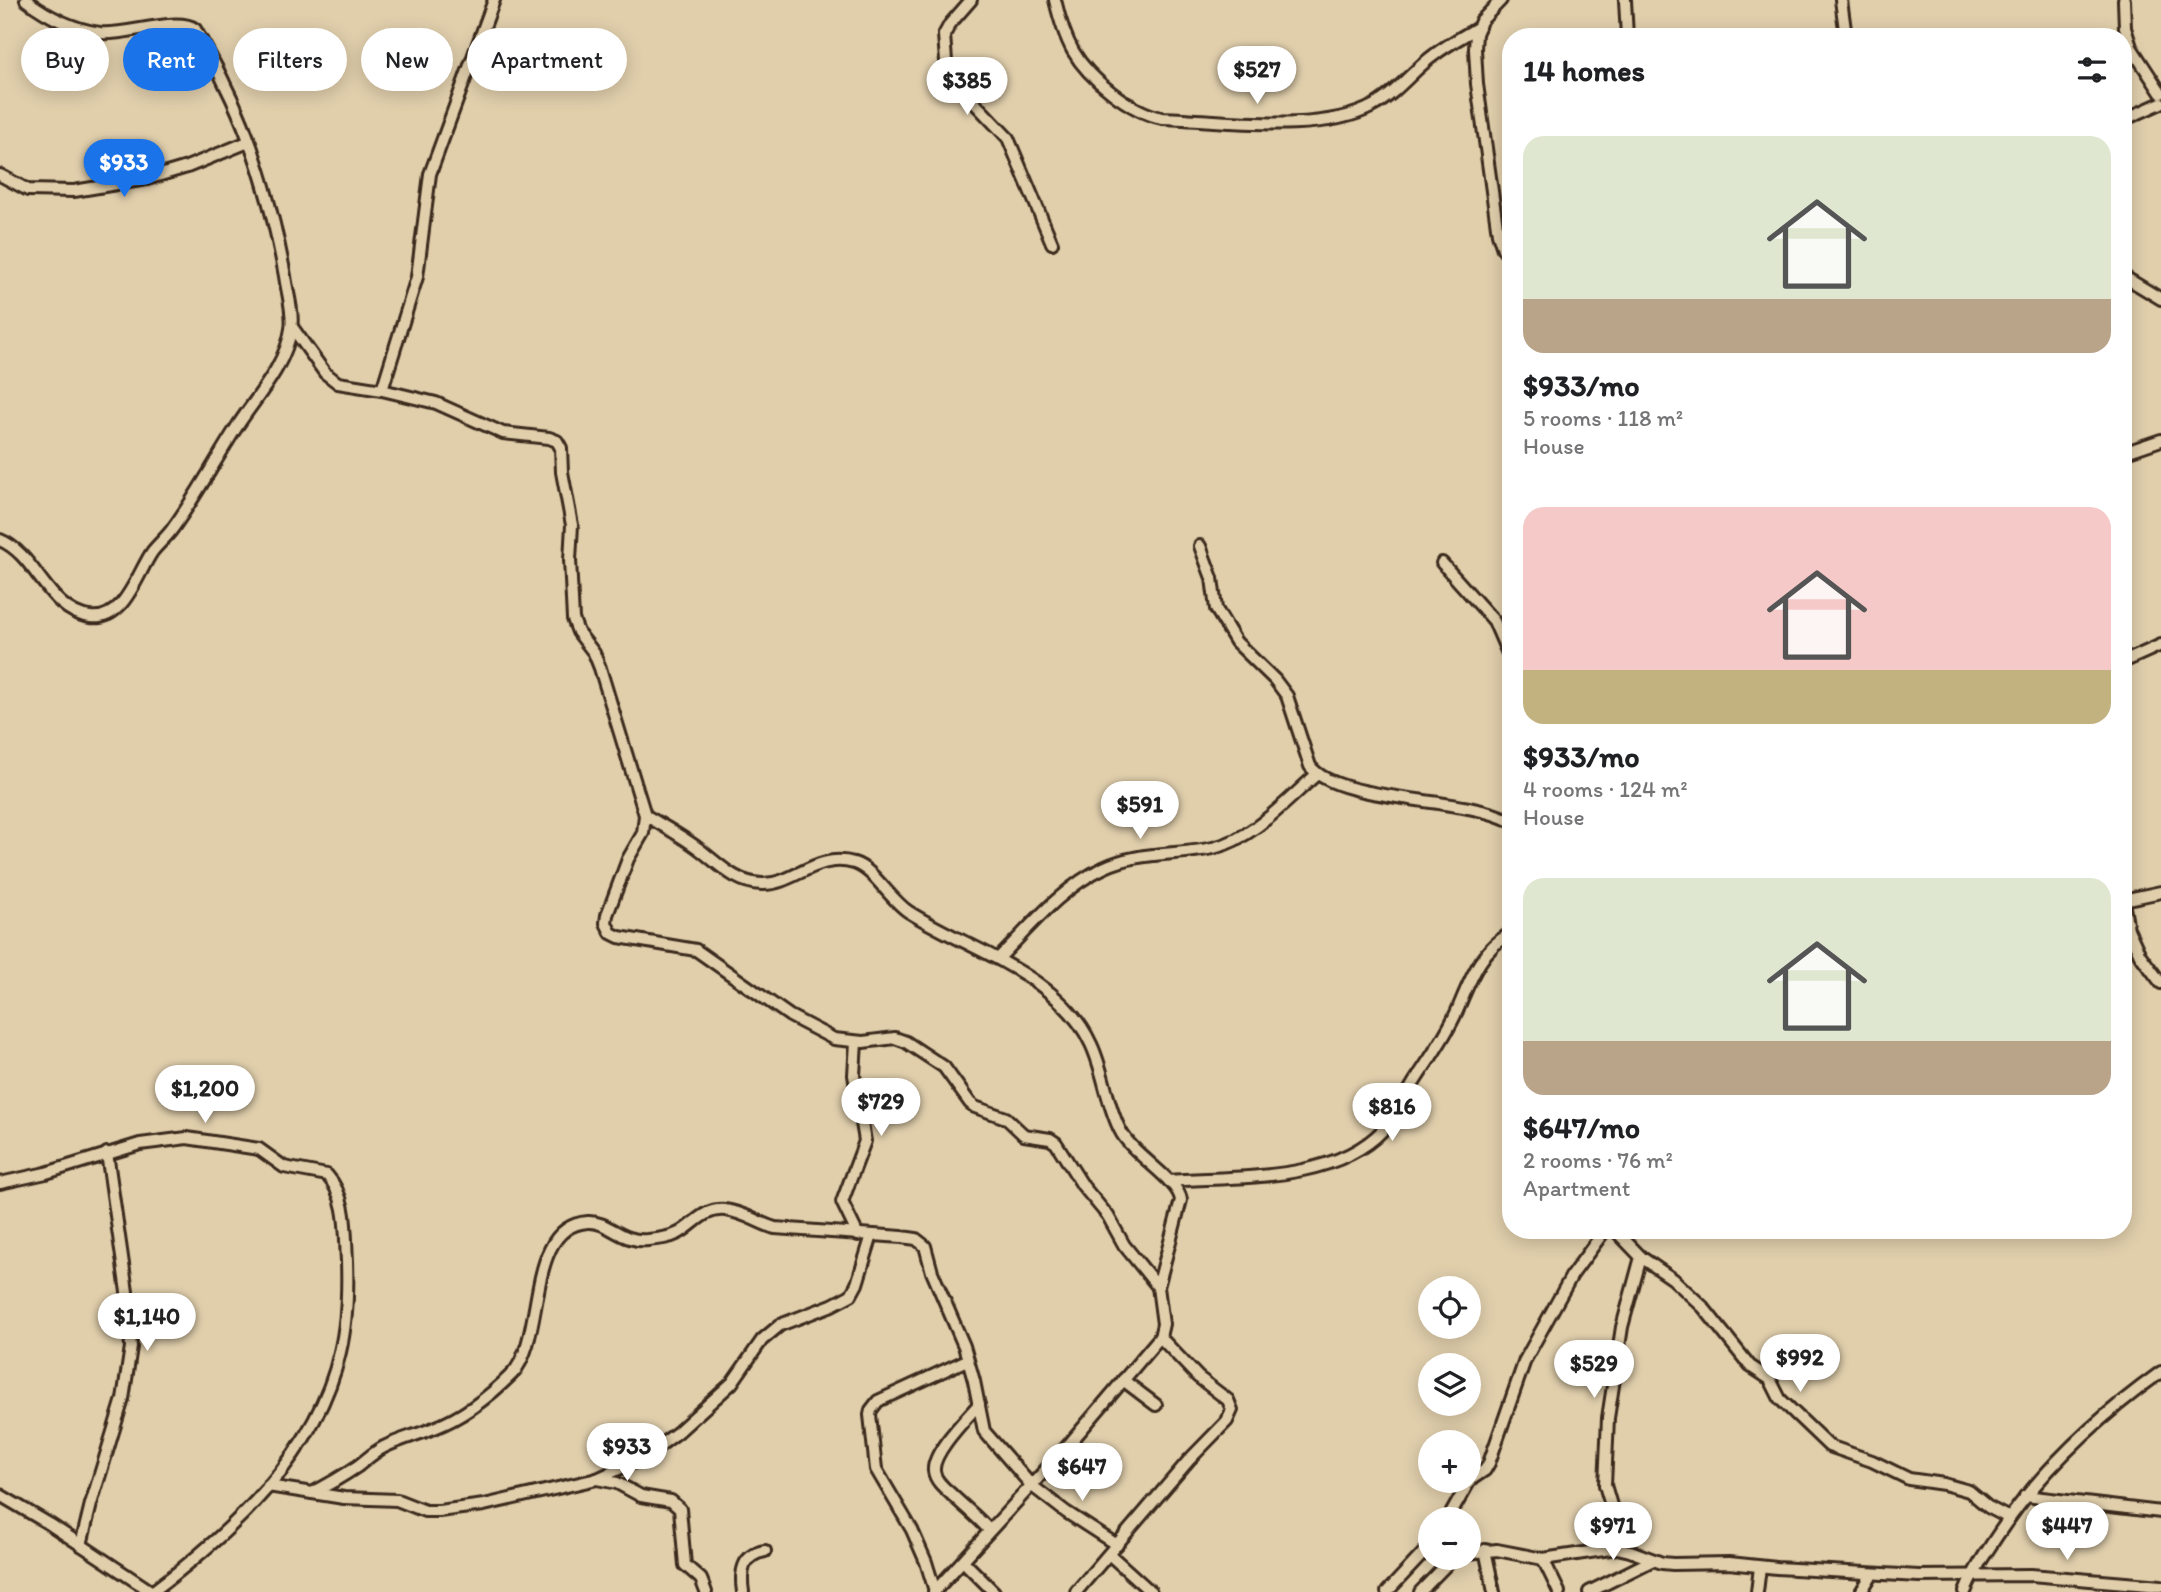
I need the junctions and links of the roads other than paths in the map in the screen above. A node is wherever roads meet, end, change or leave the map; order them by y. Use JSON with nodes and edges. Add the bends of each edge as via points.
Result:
{"nodes":[{"id":1,"x":26,"y":0,"type":"edge"},
{"id":2,"x":494,"y":0,"type":"edge"},
{"id":3,"x":971,"y":0,"type":"edge"},
{"id":4,"x":1055,"y":0,"type":"edge"},
{"id":5,"x":1501,"y":0,"type":"edge"},
{"id":6,"x":1625,"y":0,"type":"edge"},
{"id":7,"x":1841,"y":0,"type":"edge"},
{"id":8,"x":2124,"y":0,"type":"edge"},
{"id":9,"x":1479,"y":27,"type":"junction"},
{"id":10,"x":1627,"y":28,"type":"edge"},
{"id":11,"x":1845,"y":28,"type":"edge"},
{"id":12,"x":2125,"y":28,"type":"edge"},
{"id":13,"x":2132,"y":49,"type":"edge"},
{"id":14,"x":2161,"y":93,"type":"edge"},
{"id":15,"x":2161,"y":103,"type":"edge"},
{"id":16,"x":2132,"y":116,"type":"edge"},
{"id":17,"x":248,"y":142,"type":"junction"},
{"id":18,"x":0,"y":175,"type":"edge"},
{"id":19,"x":1052,"y":243,"type":"dead end"},
{"id":20,"x":1502,"y":246,"type":"edge"},
{"id":21,"x":2132,"y":281,"type":"edge"},
{"id":22,"x":2161,"y":299,"type":"edge"},
{"id":23,"x":292,"y":327,"type":"junction"},
{"id":24,"x":382,"y":390,"type":"junction"},
{"id":25,"x":2161,"y":440,"type":"edge"},
{"id":26,"x":2132,"y":450,"type":"edge"},
{"id":27,"x":0,"y":540,"type":"edge"},
{"id":28,"x":1200,"y":546,"type":"dead end"},
{"id":29,"x":1442,"y":563,"type":"dead end"},
{"id":30,"x":1502,"y":640,"type":"edge"},
{"id":31,"x":2161,"y":645,"type":"edge"},
{"id":32,"x":2132,"y":658,"type":"edge"},
{"id":33,"x":1317,"y":775,"type":"junction"},
{"id":34,"x":645,"y":815,"type":"junction"},
{"id":35,"x":1502,"y":819,"type":"edge"},
{"id":36,"x":2161,"y":892,"type":"edge"},
{"id":37,"x":2132,"y":899,"type":"edge"},
{"id":38,"x":2132,"y":936,"type":"edge"},
{"id":39,"x":1502,"y":940,"type":"edge"},
{"id":40,"x":998,"y":959,"type":"junction"},
{"id":41,"x":2161,"y":983,"type":"edge"},
{"id":42,"x":856,"y":1042,"type":"junction"},
{"id":43,"x":107,"y":1153,"type":"junction"},
{"id":44,"x":1169,"y":1181,"type":"junction"},
{"id":45,"x":0,"y":1183,"type":"edge"},
{"id":46,"x":858,"y":1234,"type":"junction"},
{"id":47,"x":872,"y":1235,"type":"junction"},
{"id":48,"x":1598,"y":1239,"type":"edge"},
{"id":49,"x":1624,"y":1239,"type":"edge"},
{"id":50,"x":1641,"y":1257,"type":"junction"},
{"id":51,"x":1158,"y":1287,"type":"junction"},
{"id":52,"x":1160,"y":1337,"type":"junction"},
{"id":53,"x":967,"y":1360,"type":"junction"},
{"id":54,"x":2161,"y":1372,"type":"edge"},
{"id":55,"x":1123,"y":1380,"type":"junction"},
{"id":56,"x":979,"y":1404,"type":"junction"},
{"id":57,"x":1156,"y":1405,"type":"dead end"},
{"id":58,"x":597,"y":1479,"type":"junction"},
{"id":59,"x":1031,"y":1485,"type":"junction"},
{"id":60,"x":268,"y":1486,"type":"junction"},
{"id":61,"x":312,"y":1493,"type":"junction"},
{"id":62,"x":0,"y":1494,"type":"edge"},
{"id":63,"x":2025,"y":1496,"type":"junction"},
{"id":64,"x":1455,"y":1507,"type":"edge"},
{"id":65,"x":2161,"y":1512,"type":"edge"},
{"id":66,"x":2009,"y":1518,"type":"junction"},
{"id":67,"x":989,"y":1530,"type":"junction"},
{"id":68,"x":81,"y":1545,"type":"junction"},
{"id":69,"x":1113,"y":1549,"type":"junction"},
{"id":70,"x":1617,"y":1549,"type":"junction"},
{"id":71,"x":1485,"y":1550,"type":"junction"},
{"id":72,"x":765,"y":1551,"type":"dead end"},
{"id":73,"x":1481,"y":1551,"type":"edge"},
{"id":74,"x":1418,"y":1559,"type":"edge"},
{"id":75,"x":1543,"y":1559,"type":"junction"},
{"id":76,"x":1653,"y":1560,"type":"junction"},
{"id":77,"x":964,"y":1562,"type":"junction"},
{"id":78,"x":1760,"y":1567,"type":"junction"},
{"id":79,"x":1441,"y":1570,"type":"edge"},
{"id":80,"x":1872,"y":1574,"type":"junction"},
{"id":81,"x":1973,"y":1575,"type":"junction"},
{"id":82,"x":2161,"y":1586,"type":"edge"},
{"id":83,"x":152,"y":1592,"type":"edge"},
{"id":84,"x":706,"y":1592,"type":"edge"},
{"id":85,"x":743,"y":1592,"type":"edge"},
{"id":86,"x":935,"y":1592,"type":"edge"},
{"id":87,"x":994,"y":1592,"type":"edge"},
{"id":88,"x":1076,"y":1592,"type":"edge"},
{"id":89,"x":1151,"y":1592,"type":"edge"},
{"id":90,"x":1387,"y":1592,"type":"edge"},
{"id":91,"x":1420,"y":1592,"type":"edge"},
{"id":92,"x":1494,"y":1592,"type":"edge"},
{"id":93,"x":1559,"y":1592,"type":"edge"},
{"id":94,"x":1589,"y":1592,"type":"edge"},
{"id":95,"x":1757,"y":1592,"type":"edge"},
{"id":96,"x":1861,"y":1592,"type":"edge"},
{"id":97,"x":1965,"y":1592,"type":"edge"}],
"edges":[{"from":1,"to":17,"type":"street","via":[[42,12],[100,33],[189,24],[226,85]]},
{"from":2,"to":24,"type":"street","via":[[430,174],[417,277]]},
{"from":3,"to":19,"type":"street","via":[[944,35],[947,74],[1008,138]]},
{"from":4,"to":9,"type":"street","via":[[1074,53],[1094,77],[1147,115],[1162,117],[1299,123],[1358,113],[1376,105],[1434,55]]},
{"from":5,"to":9,"type":"street"},
{"from":6,"to":10,"type":"street"},
{"from":7,"to":11,"type":"street"},
{"from":8,"to":12,"type":"street"},
{"from":9,"to":20,"type":"street","via":[[1477,85]]},
{"from":13,"to":14,"type":"street"},
{"from":15,"to":16,"type":"street"},
{"from":17,"to":18,"type":"street","via":[[147,179],[74,191],[28,190]]},
{"from":17,"to":23,"type":"street","via":[[277,231]]},
{"from":21,"to":22,"type":"street"},
{"from":23,"to":24,"type":"street","via":[[325,373],[338,383]]},
{"from":23,"to":27,"type":"street","via":[[263,390],[115,611],[91,617],[73,611],[55,597],[19,550]]},
{"from":24,"to":34,"type":"street","via":[[436,403],[503,433],[549,438],[561,448],[572,525],[573,619],[600,668]]},
{"from":25,"to":26,"type":"street"},
{"from":28,"to":33,"type":"street","via":[[1212,578],[1216,609],[1236,642],[1287,696]]},
{"from":29,"to":30,"type":"street","via":[[1494,621]]},
{"from":31,"to":32,"type":"street"},
{"from":33,"to":35,"type":"street","via":[[1346,786]]},
{"from":33,"to":40,"type":"street","via":[[1231,843],[1126,858],[1101,869],[1071,887]]},
{"from":34,"to":40,"type":"street","via":[[699,849],[729,875],[761,884],[817,864],[854,863],[905,910]]},
{"from":34,"to":42,"type":"street","via":[[643,833],[607,915],[611,933],[696,950],[790,1016],[834,1039]]},
{"from":36,"to":37,"type":"street"},
{"from":38,"to":41,"type":"street"},
{"from":39,"to":44,"type":"street","via":[[1490,948],[1469,982],[1433,1055],[1391,1121],[1360,1149],[1291,1172]]},
{"from":40,"to":44,"type":"street","via":[[1020,970],[1082,1027],[1125,1140]]},
{"from":42,"to":46,"type":"street","via":[[854,1074],[865,1141],[842,1202]]},
{"from":42,"to":51,"type":"street","via":[[895,1038],[906,1042],[944,1067],[975,1107],[1006,1118],[1024,1135],[1056,1143]]},
{"from":43,"to":45,"type":"street"},
{"from":43,"to":60,"type":"street","via":[[187,1139],[259,1149],[284,1167],[327,1175],[341,1194],[347,1283],[340,1352],[307,1432]]},
{"from":43,"to":68,"type":"street","via":[[131,1348],[123,1399]]},
{"from":44,"to":51,"type":"street","via":[[1177,1187],[1181,1200]]},
{"from":46,"to":47,"type":"street"},
{"from":46,"to":61,"type":"street","via":[[775,1228],[723,1210],[704,1214],[680,1232],[651,1240],[630,1240],[590,1222],[574,1226],[562,1233],[547,1254],[532,1331],[521,1363],[511,1374],[477,1405],[435,1428],[381,1448]]},
{"from":47,"to":53,"type":"street","via":[[916,1239],[925,1246]]},
{"from":47,"to":58,"type":"street","via":[[858,1284],[850,1295],[780,1325],[762,1340],[732,1382],[678,1432],[643,1458]]},
{"from":48,"to":64,"type":"street","via":[[1572,1275],[1525,1360],[1489,1463],[1470,1480]]},
{"from":49,"to":50,"type":"street"},
{"from":50,"to":66,"type":"street","via":[[1703,1307],[1750,1366],[1770,1379],[1780,1399],[1829,1446],[1909,1479],[1969,1491]]},
{"from":50,"to":70,"type":"street","via":[[1622,1327],[1608,1418],[1605,1485]]},
{"from":51,"to":52,"type":"street","via":[[1163,1324]]},
{"from":52,"to":55,"type":"street"},
{"from":52,"to":69,"type":"street","via":[[1198,1377],[1228,1400],[1232,1410]]},
{"from":53,"to":56,"type":"street"},
{"from":53,"to":86,"type":"street","via":[[878,1401],[870,1412],[878,1475],[912,1530]]},
{"from":54,"to":63,"type":"street","via":[[2091,1429]]},
{"from":55,"to":57,"type":"street"},
{"from":55,"to":59,"type":"street"},
{"from":56,"to":59,"type":"street","via":[[984,1432]]},
{"from":56,"to":67,"type":"street","via":[[938,1454],[934,1472]]},
{"from":58,"to":61,"type":"street","via":[[439,1511],[425,1511],[397,1500]]},
{"from":58,"to":84,"type":"street","via":[[680,1508],[685,1565],[701,1579]]},
{"from":59,"to":67,"type":"street"},
{"from":59,"to":69,"type":"street"},
{"from":60,"to":61,"type":"street"},
{"from":60,"to":83,"type":"street","via":[[212,1544]]},
{"from":62,"to":68,"type":"street"},
{"from":63,"to":65,"type":"street"},
{"from":63,"to":66,"type":"street"},
{"from":66,"to":81,"type":"street"},
{"from":67,"to":77,"type":"street"},
{"from":68,"to":83,"type":"street"},
{"from":69,"to":88,"type":"street"},
{"from":69,"to":89,"type":"street"},
{"from":70,"to":75,"type":"street"},
{"from":70,"to":76,"type":"street"},
{"from":71,"to":73,"type":"street"},
{"from":71,"to":75,"type":"street"},
{"from":71,"to":92,"type":"street"},
{"from":72,"to":85,"type":"street","via":[[746,1560],[741,1568]]},
{"from":74,"to":90,"type":"street"},
{"from":75,"to":93,"type":"street"},
{"from":76,"to":78,"type":"street"},
{"from":76,"to":94,"type":"street"},
{"from":77,"to":86,"type":"street"},
{"from":77,"to":87,"type":"street"},
{"from":78,"to":80,"type":"street"},
{"from":78,"to":95,"type":"street"},
{"from":79,"to":91,"type":"street"},
{"from":80,"to":81,"type":"street"},
{"from":80,"to":96,"type":"street"},
{"from":81,"to":82,"type":"street"},
{"from":81,"to":97,"type":"street"}]}
